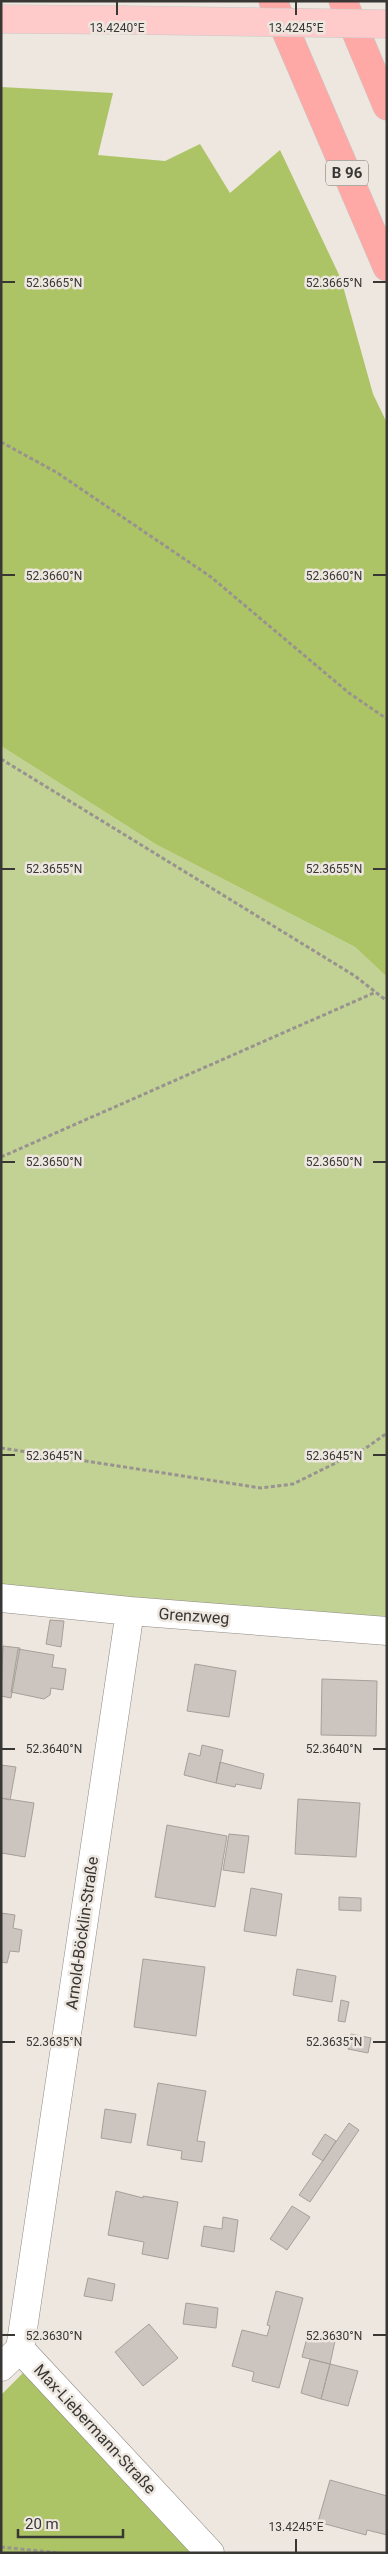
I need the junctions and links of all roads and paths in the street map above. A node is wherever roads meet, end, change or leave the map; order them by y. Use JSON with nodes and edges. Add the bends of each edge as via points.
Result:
{"nodes":[{"id":1,"x":273,"y":1,"type":"edge"},
{"id":2,"x":343,"y":1,"type":"edge"},
{"id":3,"x":1,"y":19,"type":"edge"},
{"id":4,"x":387,"y":24,"type":"edge"},
{"id":5,"x":387,"y":106,"type":"edge"},
{"id":6,"x":387,"y":267,"type":"edge"},
{"id":7,"x":1,"y":442,"type":"edge"},
{"id":8,"x":387,"y":719,"type":"edge"},
{"id":9,"x":1,"y":759,"type":"edge"},
{"id":10,"x":376,"y":992,"type":"junction"},
{"id":11,"x":387,"y":1001,"type":"edge"},
{"id":12,"x":1,"y":1157,"type":"edge"},
{"id":13,"x":387,"y":1433,"type":"edge"},
{"id":14,"x":1,"y":1448,"type":"edge"},
{"id":15,"x":1,"y":1598,"type":"edge"},
{"id":16,"x":130,"y":1611,"type":"junction"},
{"id":17,"x":387,"y":1631,"type":"edge"},
{"id":18,"x":11,"y":2358,"type":"edge"},
{"id":19,"x":1,"y":2547,"type":"edge"},
{"id":20,"x":60,"y":2553,"type":"edge"},
{"id":21,"x":210,"y":2553,"type":"edge"}],
"edges":[{"from":1,"to":6,"type":"highway","number":"B 96"},
{"from":2,"to":5,"type":"highway"},
{"from":3,"to":4,"type":"main road","bridge":true},
{"from":7,"to":8,"type":"path","via":[[56,472],[211,577],[349,693]]},
{"from":9,"to":10,"type":"path","via":[[347,970]]},
{"from":10,"to":11,"type":"path"},
{"from":10,"to":12,"type":"path"},
{"from":13,"to":14,"type":"path","via":[[366,1448],[293,1484],[261,1488]]},
{"from":15,"to":16,"type":"street","name":"Grenzweg"},
{"from":16,"to":17,"type":"street","name":"Grenzweg"},
{"from":16,"to":18,"type":"street","name":"Arnold-Böcklin-Straße"},
{"from":18,"to":21,"type":"street","name":"Max-Liebermann-Straße"},
{"from":19,"to":20,"type":"path"}]}
